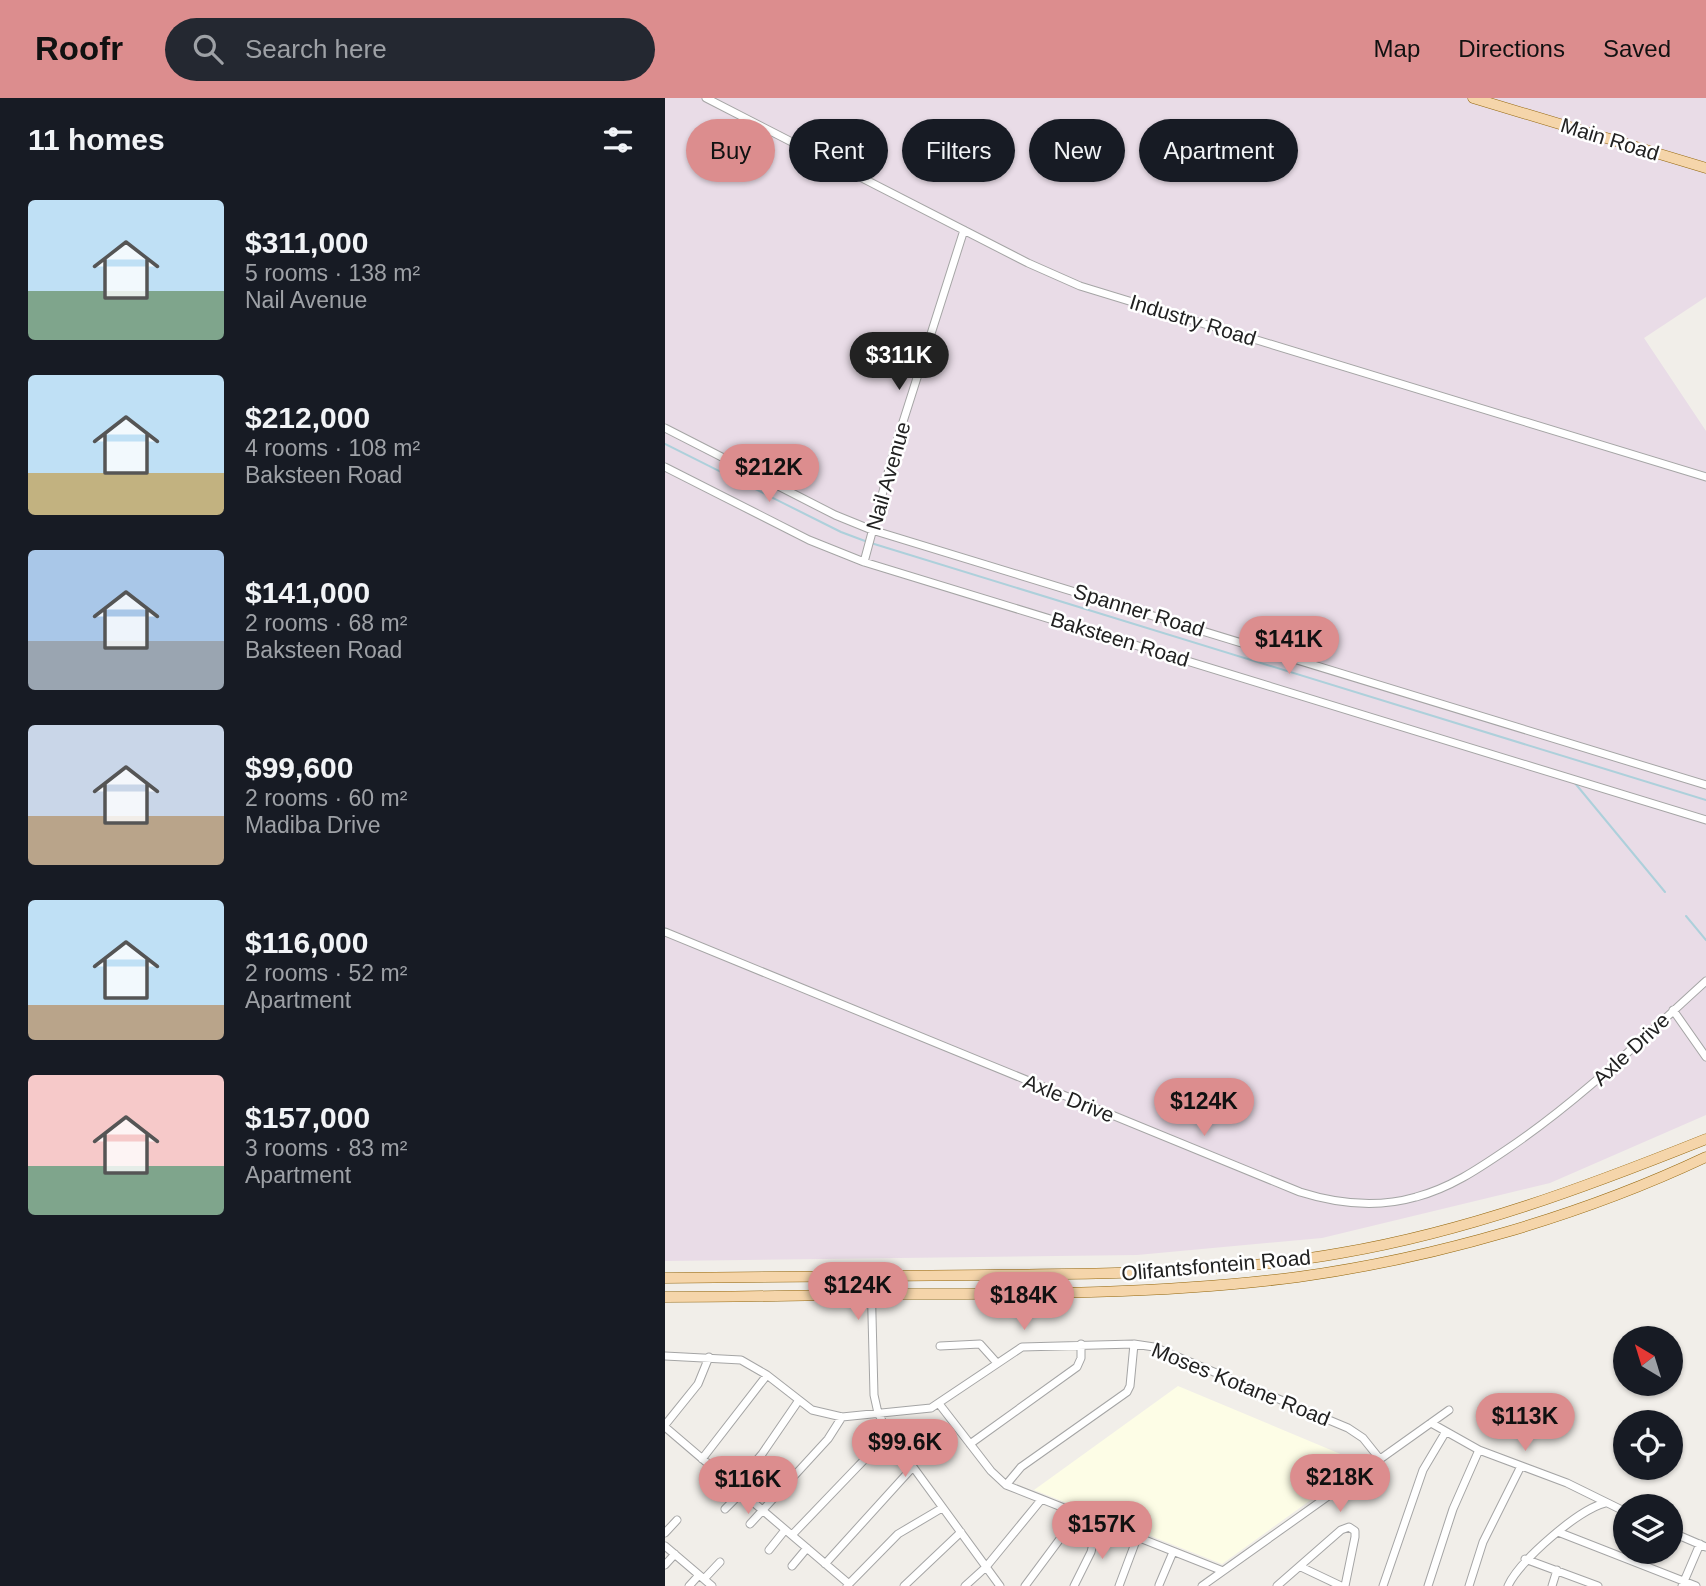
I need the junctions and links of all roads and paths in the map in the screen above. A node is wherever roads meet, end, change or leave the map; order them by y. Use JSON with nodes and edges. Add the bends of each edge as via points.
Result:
{"nodes":[{"id":1,"x":706,"y":98,"type":"edge"},
{"id":2,"x":1473,"y":98,"type":"edge"},
{"id":3,"x":1706,"y":168,"type":"edge"},
{"id":4,"x":964,"y":230,"type":"junction"},
{"id":5,"x":665,"y":428,"type":"edge"},
{"id":6,"x":665,"y":467,"type":"edge"},
{"id":7,"x":1706,"y":477,"type":"edge"},
{"id":8,"x":872,"y":530,"type":"junction"},
{"id":9,"x":864,"y":562,"type":"junction"},
{"id":10,"x":1706,"y":785,"type":"edge"},
{"id":11,"x":1706,"y":820,"type":"edge"},
{"id":12,"x":665,"y":932,"type":"edge"},
{"id":13,"x":1706,"y":981,"type":"edge"},
{"id":14,"x":1673,"y":1010,"type":"junction"},
{"id":15,"x":1706,"y":1057,"type":"edge"},
{"id":16,"x":1706,"y":1139,"type":"edge"},
{"id":17,"x":1705,"y":1158,"type":"edge"},
{"id":18,"x":871,"y":1276,"type":"junction"},
{"id":19,"x":665,"y":1278,"type":"edge"},
{"id":20,"x":873,"y":1294,"type":"junction"},
{"id":21,"x":665,"y":1297,"type":"edge"},
{"id":22,"x":1134,"y":1343,"type":"junction"},
{"id":23,"x":1081,"y":1344,"type":"junction"},
{"id":24,"x":940,"y":1346,"type":"dead end"},
{"id":25,"x":665,"y":1357,"type":"edge"},
{"id":26,"x":709,"y":1357,"type":"junction"},
{"id":27,"x":997,"y":1363,"type":"junction"},
{"id":28,"x":767,"y":1375,"type":"junction"},
{"id":29,"x":799,"y":1400,"type":"junction"},
{"id":30,"x":940,"y":1405,"type":"junction"},
{"id":31,"x":1449,"y":1410,"type":"dead end"},
{"id":32,"x":877,"y":1413,"type":"junction"},
{"id":33,"x":842,"y":1417,"type":"junction"},
{"id":34,"x":1431,"y":1423,"type":"junction"},
{"id":35,"x":665,"y":1426,"type":"edge"},
{"id":36,"x":1445,"y":1433,"type":"junction"},
{"id":37,"x":889,"y":1434,"type":"junction"},
{"id":38,"x":969,"y":1444,"type":"junction"},
{"id":39,"x":1479,"y":1450,"type":"junction"},
{"id":40,"x":702,"y":1458,"type":"junction"},
{"id":41,"x":1379,"y":1458,"type":"junction"},
{"id":42,"x":912,"y":1466,"type":"junction"},
{"id":43,"x":1521,"y":1466,"type":"junction"},
{"id":44,"x":1006,"y":1485,"type":"junction"},
{"id":45,"x":735,"y":1486,"type":"junction"},
{"id":46,"x":742,"y":1492,"type":"junction"},
{"id":47,"x":1041,"y":1500,"type":"junction"},
{"id":48,"x":1605,"y":1503,"type":"junction"},
{"id":49,"x":1613,"y":1506,"type":"edge"},
{"id":50,"x":943,"y":1508,"type":"junction"},
{"id":51,"x":725,"y":1509,"type":"dead end"},
{"id":52,"x":761,"y":1509,"type":"junction"},
{"id":53,"x":1077,"y":1516,"type":"junction"},
{"id":54,"x":677,"y":1520,"type":"dead end"},
{"id":55,"x":1098,"y":1523,"type":"junction"},
{"id":56,"x":750,"y":1524,"type":"dead end"},
{"id":57,"x":961,"y":1532,"type":"junction"},
{"id":58,"x":1559,"y":1532,"type":"junction"},
{"id":59,"x":665,"y":1533,"type":"edge"},
{"id":60,"x":789,"y":1533,"type":"junction"},
{"id":61,"x":1683,"y":1537,"type":"edge"},
{"id":62,"x":1137,"y":1538,"type":"junction"},
{"id":63,"x":665,"y":1546,"type":"edge"},
{"id":64,"x":1703,"y":1546,"type":"edge"},
{"id":65,"x":807,"y":1548,"type":"junction"},
{"id":66,"x":769,"y":1550,"type":"dead end"},
{"id":67,"x":1173,"y":1552,"type":"junction"},
{"id":68,"x":675,"y":1554,"type":"junction"},
{"id":69,"x":1525,"y":1559,"type":"junction"},
{"id":70,"x":720,"y":1562,"type":"dead end"},
{"id":71,"x":825,"y":1564,"type":"junction"},
{"id":72,"x":665,"y":1565,"type":"edge"},
{"id":73,"x":792,"y":1566,"type":"dead end"},
{"id":74,"x":986,"y":1567,"type":"junction"},
{"id":75,"x":1301,"y":1567,"type":"junction"},
{"id":76,"x":1557,"y":1570,"type":"junction"},
{"id":77,"x":1223,"y":1571,"type":"junction"},
{"id":78,"x":702,"y":1577,"type":"junction"},
{"id":79,"x":1683,"y":1584,"type":"edge"},
{"id":80,"x":848,"y":1585,"type":"edge"},
{"id":81,"x":1159,"y":1585,"type":"edge"},
{"id":82,"x":689,"y":1586,"type":"edge"},
{"id":83,"x":712,"y":1586,"type":"edge"},
{"id":84,"x":904,"y":1586,"type":"edge"},
{"id":85,"x":965,"y":1586,"type":"edge"},
{"id":86,"x":1000,"y":1586,"type":"edge"},
{"id":87,"x":1025,"y":1586,"type":"edge"},
{"id":88,"x":1074,"y":1586,"type":"edge"},
{"id":89,"x":1119,"y":1586,"type":"edge"},
{"id":90,"x":1202,"y":1586,"type":"edge"},
{"id":91,"x":1278,"y":1586,"type":"edge"},
{"id":92,"x":1343,"y":1586,"type":"edge"},
{"id":93,"x":1383,"y":1586,"type":"edge"},
{"id":94,"x":1428,"y":1586,"type":"edge"},
{"id":95,"x":1469,"y":1586,"type":"edge"},
{"id":96,"x":1508,"y":1586,"type":"edge"},
{"id":97,"x":1552,"y":1586,"type":"edge"},
{"id":98,"x":1598,"y":1586,"type":"edge"},
{"id":99,"x":1696,"y":1586,"type":"edge"}],
"edges":[{"from":1,"to":4,"type":"street","name":"Industry Road"},
{"from":2,"to":3,"type":"main road","name":"Main Road"},
{"from":4,"to":7,"type":"street","name":"Industry Road","via":[[1080,286]]},
{"from":4,"to":8,"type":"street","name":"Nail Avenue"},
{"from":5,"to":8,"type":"street","name":"Spanner Road"},
{"from":6,"to":9,"type":"street","name":"Baksteen Road","via":[[809,540]]},
{"from":8,"to":9,"type":"street","name":"Nail Avenue"},
{"from":8,"to":10,"type":"street","name":"Spanner Road"},
{"from":9,"to":11,"type":"street","name":"Baksteen Road"},
{"from":12,"to":14,"type":"street","name":"Axle Drive","via":[[1300,1192],[1361,1203],[1416,1197],[1461,1179],[1571,1104]]},
{"from":13,"to":14,"type":"street","name":"Axle Drive"},
{"from":14,"to":15,"type":"street"},
{"from":16,"to":18,"type":"main road","name":"Olifantsfontein Road","via":[[1525,1209],[1339,1254],[1191,1270]]},
{"from":17,"to":20,"type":"main road","name":"Olifantsfontein Road","via":[[1528,1224],[1417,1254],[1311,1275],[1190,1288]]},
{"from":18,"to":19,"type":"main road","name":"Olifantsfontein Road"},
{"from":18,"to":20,"type":"street"},
{"from":20,"to":21,"type":"main road","name":"Olifantsfontein Road"},
{"from":20,"to":32,"type":"street"},
{"from":22,"to":23,"type":"street","name":"Moses Kotane Road"},
{"from":22,"to":41,"type":"street","name":"Moses Kotane Road","via":[[1154,1347],[1348,1428]]},
{"from":22,"to":44,"type":"street","via":[[1127,1392],[1021,1467]]},
{"from":23,"to":27,"type":"street","name":"Moses Kotane Road","via":[[1022,1347]]},
{"from":23,"to":38,"type":"street","via":[[1077,1367]]},
{"from":24,"to":27,"type":"street","via":[[981,1344]]},
{"from":25,"to":26,"type":"street","name":"Moses Kotane Road"},
{"from":26,"to":28,"type":"street","name":"Moses Kotane Road","via":[[741,1360]]},
{"from":26,"to":35,"type":"street","via":[[698,1384]]},
{"from":27,"to":30,"type":"street","name":"Moses Kotane Road"},
{"from":28,"to":29,"type":"street","name":"Moses Kotane Road"},
{"from":28,"to":40,"type":"street"},
{"from":29,"to":33,"type":"street","name":"Moses Kotane Road","via":[[812,1410]]},
{"from":29,"to":45,"type":"street"},
{"from":30,"to":32,"type":"street","name":"Moses Kotane Road","via":[[922,1411]]},
{"from":30,"to":38,"type":"street"},
{"from":31,"to":34,"type":"street"},
{"from":32,"to":33,"type":"street","name":"Moses Kotane Road"},
{"from":32,"to":37,"type":"street"},
{"from":33,"to":52,"type":"street","via":[[828,1440]]},
{"from":34,"to":36,"type":"street"},
{"from":34,"to":41,"type":"street"},
{"from":35,"to":40,"type":"street"},
{"from":36,"to":39,"type":"street"},
{"from":36,"to":93,"type":"street","via":[[1423,1470]]},
{"from":37,"to":42,"type":"street"},
{"from":37,"to":60,"type":"street"},
{"from":38,"to":44,"type":"street"},
{"from":39,"to":43,"type":"street"},
{"from":39,"to":94,"type":"street","via":[[1453,1508]]},
{"from":40,"to":45,"type":"street"},
{"from":41,"to":77,"type":"street"},
{"from":42,"to":50,"type":"street"},
{"from":42,"to":71,"type":"street"},
{"from":43,"to":48,"type":"street"},
{"from":43,"to":95,"type":"street","via":[[1483,1542]]},
{"from":44,"to":47,"type":"street"},
{"from":45,"to":46,"type":"street"},
{"from":46,"to":51,"type":"street"},
{"from":46,"to":52,"type":"street"},
{"from":47,"to":53,"type":"street"},
{"from":47,"to":74,"type":"street"},
{"from":48,"to":49,"type":"street"},
{"from":48,"to":58,"type":"street"},
{"from":50,"to":57,"type":"street"},
{"from":50,"to":80,"type":"street","via":[[898,1534]]},
{"from":52,"to":56,"type":"street"},
{"from":52,"to":60,"type":"street"},
{"from":53,"to":55,"type":"street"},
{"from":53,"to":87,"type":"street"},
{"from":54,"to":59,"type":"street"},
{"from":55,"to":62,"type":"street"},
{"from":55,"to":88,"type":"street","via":[[1091,1552]]},
{"from":57,"to":74,"type":"street"},
{"from":57,"to":84,"type":"street"},
{"from":58,"to":69,"type":"street"},
{"from":58,"to":79,"type":"street"},
{"from":60,"to":65,"type":"street"},
{"from":60,"to":66,"type":"street"},
{"from":61,"to":64,"type":"street"},
{"from":62,"to":67,"type":"street"},
{"from":62,"to":89,"type":"street"},
{"from":63,"to":68,"type":"street"},
{"from":64,"to":79,"type":"street"},
{"from":65,"to":71,"type":"street"},
{"from":65,"to":73,"type":"street"},
{"from":67,"to":77,"type":"street"},
{"from":67,"to":81,"type":"street"},
{"from":68,"to":72,"type":"street"},
{"from":68,"to":78,"type":"street"},
{"from":69,"to":76,"type":"street"},
{"from":69,"to":96,"type":"street"},
{"from":70,"to":78,"type":"street"},
{"from":71,"to":80,"type":"street"},
{"from":74,"to":85,"type":"street"},
{"from":74,"to":86,"type":"street"},
{"from":75,"to":91,"type":"street"},
{"from":75,"to":92,"type":"street"},
{"from":75,"to":92,"type":"street","via":[[1349,1527],[1355,1536]]},
{"from":76,"to":97,"type":"street"},
{"from":76,"to":98,"type":"street"},
{"from":77,"to":90,"type":"street"},
{"from":78,"to":82,"type":"street"},
{"from":78,"to":83,"type":"street"},
{"from":79,"to":99,"type":"street"}]}
